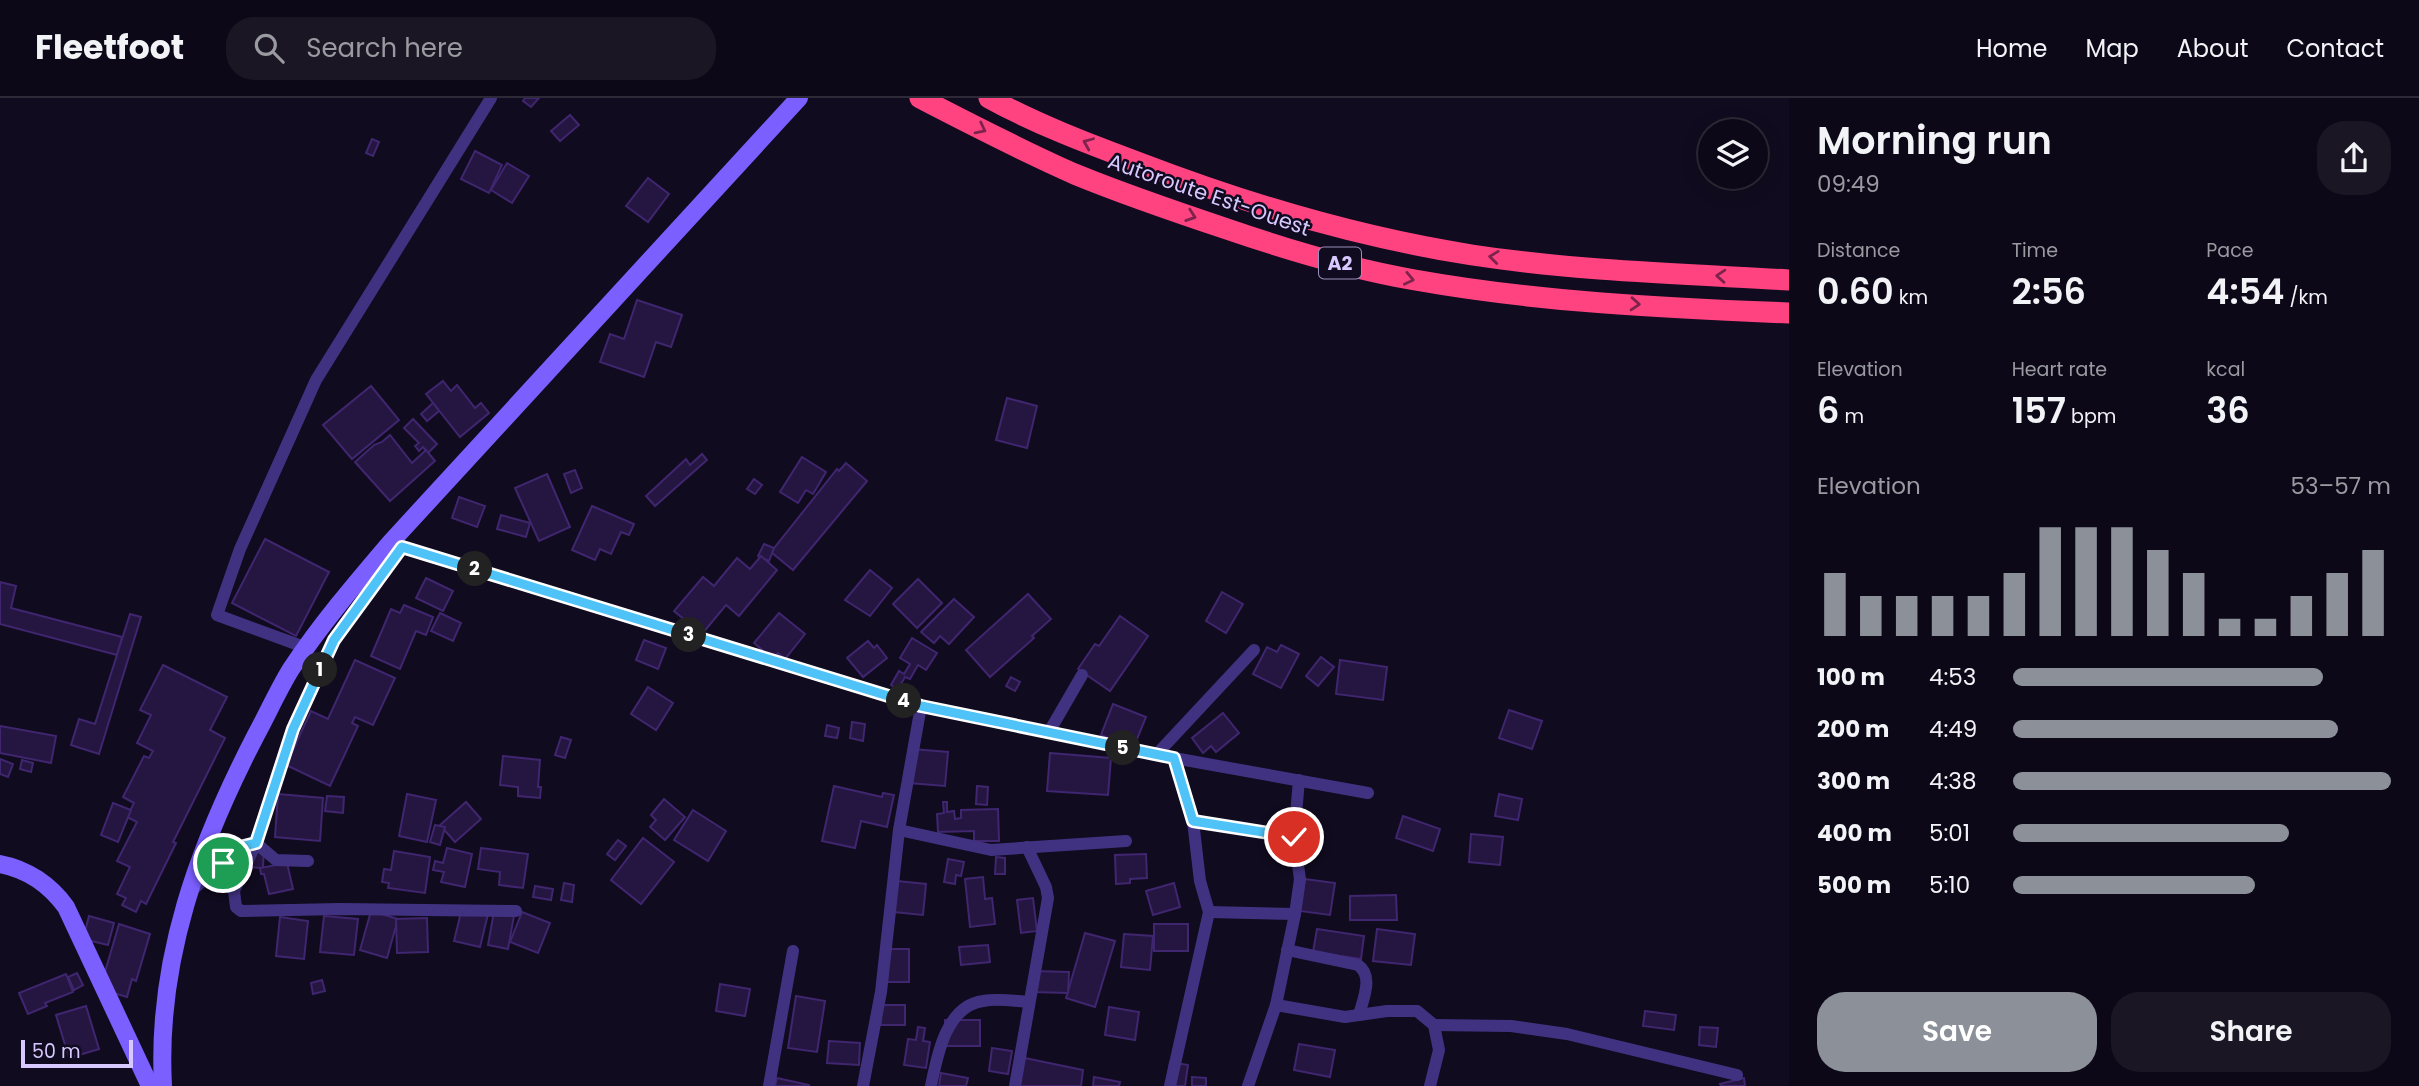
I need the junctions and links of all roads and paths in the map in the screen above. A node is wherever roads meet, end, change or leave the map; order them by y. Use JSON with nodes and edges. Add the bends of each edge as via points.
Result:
{"nodes":[{"id":1,"x":491,"y":98,"type":"edge"},
{"id":2,"x":799,"y":98,"type":"edge"},
{"id":3,"x":920,"y":98,"type":"edge"},
{"id":4,"x":989,"y":98,"type":"edge"},
{"id":5,"x":1789,"y":280,"type":"edge"},
{"id":6,"x":1789,"y":313,"type":"edge"},
{"id":7,"x":396,"y":545,"type":"junction"},
{"id":8,"x":306,"y":648,"type":"junction"},
{"id":9,"x":1254,"y":650,"type":"dead end"},
{"id":10,"x":1082,"y":675,"type":"dead end"},
{"id":11,"x":921,"y":706,"type":"junction"},
{"id":12,"x":1049,"y":733,"type":"junction"},
{"id":13,"x":1156,"y":755,"type":"junction"},
{"id":14,"x":1174,"y":758,"type":"junction"},
{"id":15,"x":1299,"y":780,"type":"junction"},
{"id":16,"x":1368,"y":793,"type":"dead end"},
{"id":17,"x":1193,"y":821,"type":"junction"},
{"id":18,"x":900,"y":830,"type":"junction"},
{"id":19,"x":1294,"y":837,"type":"junction"},
{"id":20,"x":1126,"y":841,"type":"dead end"},
{"id":21,"x":256,"y":843,"type":"junction"},
{"id":22,"x":1027,"y":848,"type":"junction"},
{"id":23,"x":308,"y":861,"type":"dead end"},
{"id":24,"x":0,"y":864,"type":"edge"},
{"id":25,"x":188,"y":894,"type":"junction"},
{"id":26,"x":516,"y":911,"type":"dead end"},
{"id":27,"x":1209,"y":912,"type":"junction"},
{"id":28,"x":1295,"y":914,"type":"junction"},
{"id":29,"x":1287,"y":950,"type":"junction"},
{"id":30,"x":793,"y":951,"type":"dead end"},
{"id":31,"x":1028,"y":1002,"type":"junction"},
{"id":32,"x":1276,"y":1004,"type":"junction"},
{"id":33,"x":1359,"y":1015,"type":"junction"},
{"id":34,"x":1434,"y":1025,"type":"junction"},
{"id":35,"x":1737,"y":1075,"type":"dead end"},
{"id":36,"x":150,"y":1086,"type":"edge"},
{"id":37,"x":163,"y":1086,"type":"edge"},
{"id":38,"x":769,"y":1086,"type":"edge"},
{"id":39,"x":863,"y":1086,"type":"edge"},
{"id":40,"x":932,"y":1086,"type":"edge"},
{"id":41,"x":1015,"y":1086,"type":"edge"},
{"id":42,"x":1170,"y":1086,"type":"edge"},
{"id":43,"x":1248,"y":1086,"type":"edge"},
{"id":44,"x":1430,"y":1086,"type":"edge"}],
"edges":[{"from":1,"to":8,"type":"street","via":[[316,380],[240,549],[217,615]]},
{"from":2,"to":7,"type":"main road"},
{"from":3,"to":6,"type":"highway","name":"Autoroute Est-Ouest","number":"A2","one_way":true,"via":[[1077,174],[1301,254],[1484,291]]},
{"from":5,"to":4,"type":"highway","name":"Autoroute Est-Ouest","number":"A2","one_way":true,"via":[[1558,265],[1376,237],[1190,183]]},
{"from":7,"to":8,"type":"main road","via":[[333,610]]},
{"from":7,"to":11,"type":"street"},
{"from":7,"to":21,"type":"street","via":[[334,640],[293,729]]},
{"from":8,"to":25,"type":"main road","via":[[229,788]]},
{"from":9,"to":13,"type":"street"},
{"from":10,"to":12,"type":"street"},
{"from":11,"to":12,"type":"street"},
{"from":11,"to":18,"type":"street"},
{"from":12,"to":13,"type":"street"},
{"from":13,"to":14,"type":"street"},
{"from":14,"to":15,"type":"street"},
{"from":14,"to":17,"type":"street"},
{"from":15,"to":16,"type":"street"},
{"from":15,"to":19,"type":"street"},
{"from":17,"to":19,"type":"street"},
{"from":17,"to":27,"type":"street"},
{"from":18,"to":22,"type":"street","via":[[991,850]]},
{"from":18,"to":39,"type":"street","via":[[881,992]]},
{"from":19,"to":28,"type":"street","via":[[1300,879]]},
{"from":20,"to":22,"type":"street"},
{"from":21,"to":23,"type":"street","via":[[276,860]]},
{"from":21,"to":25,"type":"street","via":[[244,846]]},
{"from":21,"to":26,"type":"street","via":[[234,891],[241,911]]},
{"from":22,"to":31,"type":"street","via":[[1048,898]]},
{"from":24,"to":36,"type":"main road","via":[[17,867],[37,879],[66,907]]},
{"from":25,"to":37,"type":"main road","via":[[170,962]]},
{"from":27,"to":28,"type":"street"},
{"from":27,"to":42,"type":"street"},
{"from":28,"to":29,"type":"street"},
{"from":29,"to":32,"type":"street"},
{"from":29,"to":33,"type":"street","via":[[1365,970],[1368,977]]},
{"from":30,"to":38,"type":"street"},
{"from":31,"to":40,"type":"street","via":[[982,1001],[955,1016],[936,1058]]},
{"from":31,"to":41,"type":"street"},
{"from":32,"to":33,"type":"street","via":[[1345,1017]]},
{"from":32,"to":43,"type":"street"},
{"from":33,"to":34,"type":"street","via":[[1417,1011]]},
{"from":34,"to":35,"type":"street","via":[[1511,1026],[1567,1034]]},
{"from":34,"to":44,"type":"street","via":[[1439,1050]]}]}
